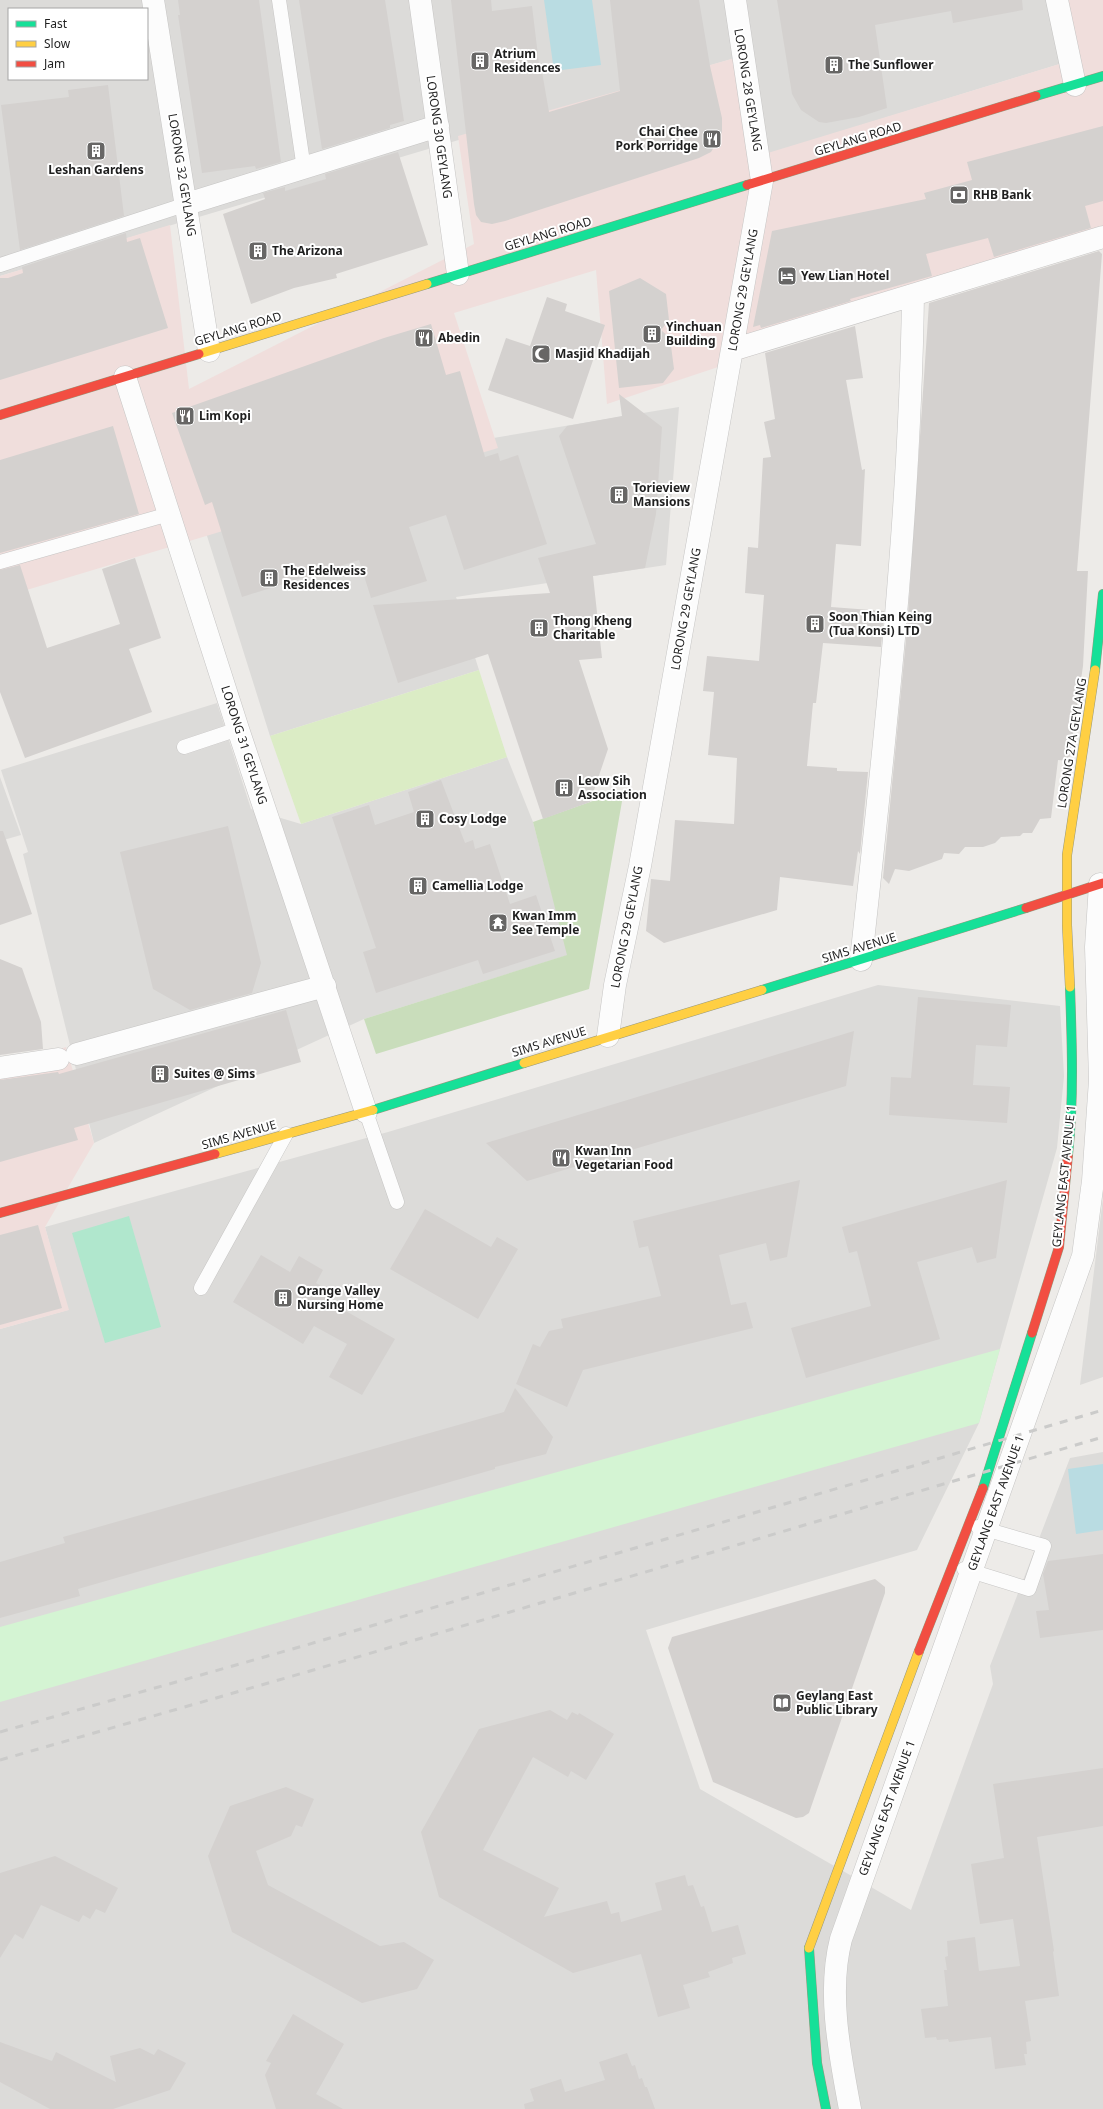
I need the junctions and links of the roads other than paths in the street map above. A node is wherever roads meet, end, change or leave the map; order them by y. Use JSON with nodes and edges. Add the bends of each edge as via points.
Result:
{"nodes":[{"id":1,"x":154,"y":0,"type":"edge"},
{"id":2,"x":279,"y":0,"type":"edge"},
{"id":3,"x":420,"y":0,"type":"edge"},
{"id":4,"x":734,"y":0,"type":"edge"},
{"id":5,"x":1056,"y":0,"type":"edge"},
{"id":6,"x":1103,"y":76,"type":"edge"},
{"id":7,"x":1075,"y":85,"type":"junction"},
{"id":8,"x":438,"y":126,"type":"junction"},
{"id":9,"x":304,"y":168,"type":"junction"},
{"id":10,"x":762,"y":181,"type":"junction"},
{"id":11,"x":187,"y":204,"type":"junction"},
{"id":12,"x":1103,"y":237,"type":"edge"},
{"id":13,"x":0,"y":265,"type":"edge"},
{"id":14,"x":458,"y":274,"type":"junction"},
{"id":15,"x":913,"y":295,"type":"junction"},
{"id":16,"x":209,"y":350,"type":"junction"},
{"id":17,"x":732,"y":350,"type":"junction"},
{"id":18,"x":125,"y":377,"type":"junction"},
{"id":19,"x":0,"y":415,"type":"edge"},
{"id":20,"x":170,"y":514,"type":"junction"},
{"id":21,"x":0,"y":562,"type":"edge"},
{"id":22,"x":1103,"y":594,"type":"edge"},
{"id":23,"x":238,"y":729,"type":"junction"},
{"id":24,"x":184,"y":747,"type":"dead end"},
{"id":25,"x":1101,"y":884,"type":"edge"},
{"id":26,"x":1066,"y":895,"type":"junction"},
{"id":27,"x":861,"y":960,"type":"junction"},
{"id":28,"x":325,"y":986,"type":"junction"},
{"id":29,"x":608,"y":1036,"type":"junction"},
{"id":30,"x":0,"y":1068,"type":"edge"},
{"id":31,"x":366,"y":1112,"type":"junction"},
{"id":32,"x":286,"y":1134,"type":"junction"},
{"id":33,"x":397,"y":1202,"type":"dead end"},
{"id":34,"x":0,"y":1213,"type":"edge"},
{"id":35,"x":201,"y":1288,"type":"dead end"},
{"id":36,"x":977,"y":1527,"type":"junction"},
{"id":37,"x":962,"y":1568,"type":"junction"},
{"id":38,"x":826,"y":2109,"type":"edge"},
{"id":39,"x":850,"y":2109,"type":"edge"}],
"edges":[{"from":1,"to":11,"type":"street","name":"LORONG 32 GEYLANG"},
{"from":2,"to":9,"type":"lane"},
{"from":3,"to":8,"type":"street","name":"LORONG 30 GEYLANG"},
{"from":4,"to":10,"type":"street","name":"LORONG 28 GEYLANG"},
{"from":5,"to":7,"type":"street"},
{"from":6,"to":7,"type":"main road","name":"GEYLANG ROAD"},
{"from":7,"to":10,"type":"main road","name":"GEYLANG ROAD"},
{"from":8,"to":9,"type":"street"},
{"from":8,"to":14,"type":"street","name":"LORONG 30 GEYLANG"},
{"from":9,"to":11,"type":"street"},
{"from":10,"to":14,"type":"main road","name":"GEYLANG ROAD"},
{"from":10,"to":17,"type":"street","name":"LORONG 29 GEYLANG"},
{"from":11,"to":13,"type":"lane"},
{"from":11,"to":16,"type":"street","name":"LORONG 32 GEYLANG"},
{"from":12,"to":15,"type":"street"},
{"from":14,"to":16,"type":"main road","name":"GEYLANG ROAD"},
{"from":15,"to":17,"type":"street"},
{"from":15,"to":27,"type":"street","via":[[897,598]]},
{"from":16,"to":18,"type":"main road","name":"GEYLANG ROAD"},
{"from":17,"to":29,"type":"street","name":"LORONG 29 GEYLANG","via":[[640,866],[615,985]]},
{"from":18,"to":19,"type":"main road","name":"GEYLANG ROAD"},
{"from":18,"to":20,"type":"street","name":"LORONG 31 GEYLANG"},
{"from":20,"to":21,"type":"lane"},
{"from":20,"to":23,"type":"street","name":"LORONG 31 GEYLANG"},
{"from":22,"to":26,"type":"main road","name":"LORONG 27A GEYLANG","via":[[1096,666],[1067,855]]},
{"from":23,"to":24,"type":"lane"},
{"from":23,"to":28,"type":"street","name":"LORONG 31 GEYLANG"},
{"from":25,"to":26,"type":"main road","name":"SIMS AVENUE"},
{"from":25,"to":36,"type":"street","name":"GEYLANG EAST AVENUE 1","via":[[1096,947],[1100,1080],[1093,1181],[1083,1256]]},
{"from":26,"to":27,"type":"main road","name":"SIMS AVENUE"},
{"from":26,"to":36,"type":"main road","name":"GEYLANG EAST AVENUE 1","via":[[1073,1054],[1072,1118],[1059,1246],[986,1478]]},
{"from":27,"to":29,"type":"main road","name":"SIMS AVENUE"},
{"from":28,"to":30,"type":"street","via":[[67,1056]]},
{"from":28,"to":31,"type":"street","name":"LORONG 31 GEYLANG"},
{"from":29,"to":31,"type":"main road","name":"SIMS AVENUE"},
{"from":31,"to":32,"type":"main road","name":"SIMS AVENUE"},
{"from":31,"to":33,"type":"lane"},
{"from":32,"to":34,"type":"main road","name":"SIMS AVENUE"},
{"from":32,"to":35,"type":"lane"},
{"from":36,"to":37,"type":"street","name":"GEYLANG EAST AVENUE 1"},
{"from":36,"to":37,"type":"lane","via":[[1044,1546],[1028,1589]]},
{"from":37,"to":38,"type":"main road","name":"GEYLANG EAST AVENUE 1","via":[[900,1698],[809,1945],[817,2063]]},
{"from":37,"to":39,"type":"street","name":"GEYLANG EAST AVENUE 1","via":[[924,1707],[894,1785],[836,1959],[837,2015]]}]}
